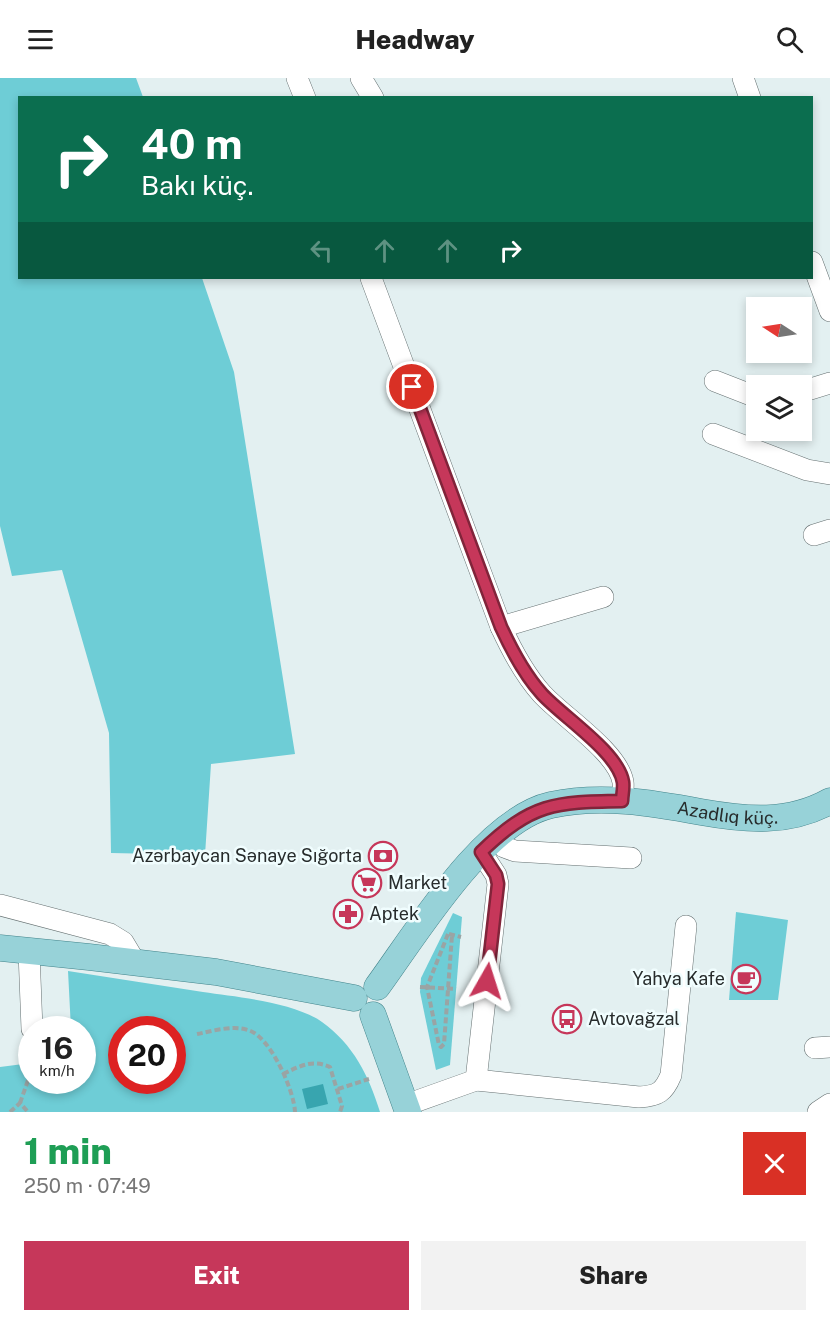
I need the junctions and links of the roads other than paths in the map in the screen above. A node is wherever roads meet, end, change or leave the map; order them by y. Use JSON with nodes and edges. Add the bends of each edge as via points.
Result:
{"nodes":[{"id":1,"x":297,"y":78,"type":"edge"},
{"id":2,"x":361,"y":78,"type":"edge"},
{"id":3,"x":743,"y":78,"type":"edge"},
{"id":4,"x":303,"y":96,"type":"edge"},
{"id":5,"x":372,"y":96,"type":"edge"},
{"id":6,"x":749,"y":96,"type":"edge"},
{"id":7,"x":813,"y":265,"type":"edge"},
{"id":8,"x":371,"y":279,"type":"edge"},
{"id":9,"x":830,"y":311,"type":"edge"},
{"id":10,"x":715,"y":381,"type":"dead end"},
{"id":11,"x":830,"y":383,"type":"edge"},
{"id":12,"x":812,"y":389,"type":"edge"},
{"id":13,"x":746,"y":394,"type":"edge"},
{"id":14,"x":713,"y":434,"type":"dead end"},
{"id":15,"x":830,"y":474,"type":"edge"},
{"id":16,"x":603,"y":597,"type":"dead end"},
{"id":17,"x":501,"y":627,"type":"junction"},
{"id":18,"x":622,"y":801,"type":"junction"},
{"id":19,"x":830,"y":801,"type":"edge"},
{"id":20,"x":488,"y":845,"type":"junction"},
{"id":21,"x":632,"y":858,"type":"dead end"},
{"id":22,"x":0,"y":905,"type":"edge"},
{"id":23,"x":686,"y":926,"type":"dead end"},
{"id":24,"x":0,"y":948,"type":"edge"},
{"id":25,"x":29,"y":952,"type":"junction"},
{"id":26,"x":135,"y":962,"type":"junction"},
{"id":27,"x":377,"y":987,"type":"junction"},
{"id":28,"x":354,"y":998,"type":"junction"},
{"id":29,"x":374,"y":1015,"type":"junction"},
{"id":30,"x":31,"y":1016,"type":"edge"},
{"id":31,"x":477,"y":1080,"type":"junction"},
{"id":32,"x":830,"y":1104,"type":"edge"},
{"id":33,"x":407,"y":1108,"type":"edge"},
{"id":34,"x":818,"y":1112,"type":"edge"}],
"edges":[{"from":1,"to":4,"type":"street"},
{"from":2,"to":5,"type":"street"},
{"from":3,"to":6,"type":"street"},
{"from":7,"to":9,"type":"street"},
{"from":8,"to":17,"type":"street"},
{"from":10,"to":13,"type":"street"},
{"from":11,"to":12,"type":"street"},
{"from":14,"to":15,"type":"street","via":[[807,470]]},
{"from":16,"to":17,"type":"street"},
{"from":17,"to":18,"type":"street","via":[[516,658],[542,694],[617,766],[623,782]]},
{"from":18,"to":19,"type":"main road","name":"Azadlıq küç.","via":[[765,819],[790,817]]},
{"from":18,"to":20,"type":"main road","name":"Azadlıq küç.","via":[[551,805],[523,818]]},
{"from":20,"to":21,"type":"street","via":[[515,851]]},
{"from":20,"to":27,"type":"main road","name":"Azadlıq küç.","via":[[446,892]]},
{"from":20,"to":31,"type":"street","via":[[498,884]]},
{"from":22,"to":26,"type":"street","via":[[110,934],[123,942]]},
{"from":23,"to":31,"type":"street","via":[[671,1074],[659,1094],[639,1097]]},
{"from":24,"to":25,"type":"main road"},
{"from":25,"to":26,"type":"main road"},
{"from":25,"to":30,"type":"street"},
{"from":26,"to":28,"type":"main road","via":[[216,972]]},
{"from":27,"to":28,"type":"main road","via":[[361,987]]},
{"from":27,"to":29,"type":"main road","via":[[384,1003]]},
{"from":28,"to":29,"type":"main road","via":[[357,1011],[364,1016]]},
{"from":29,"to":33,"type":"main road"},
{"from":31,"to":33,"type":"street"},
{"from":32,"to":34,"type":"street"}]}
